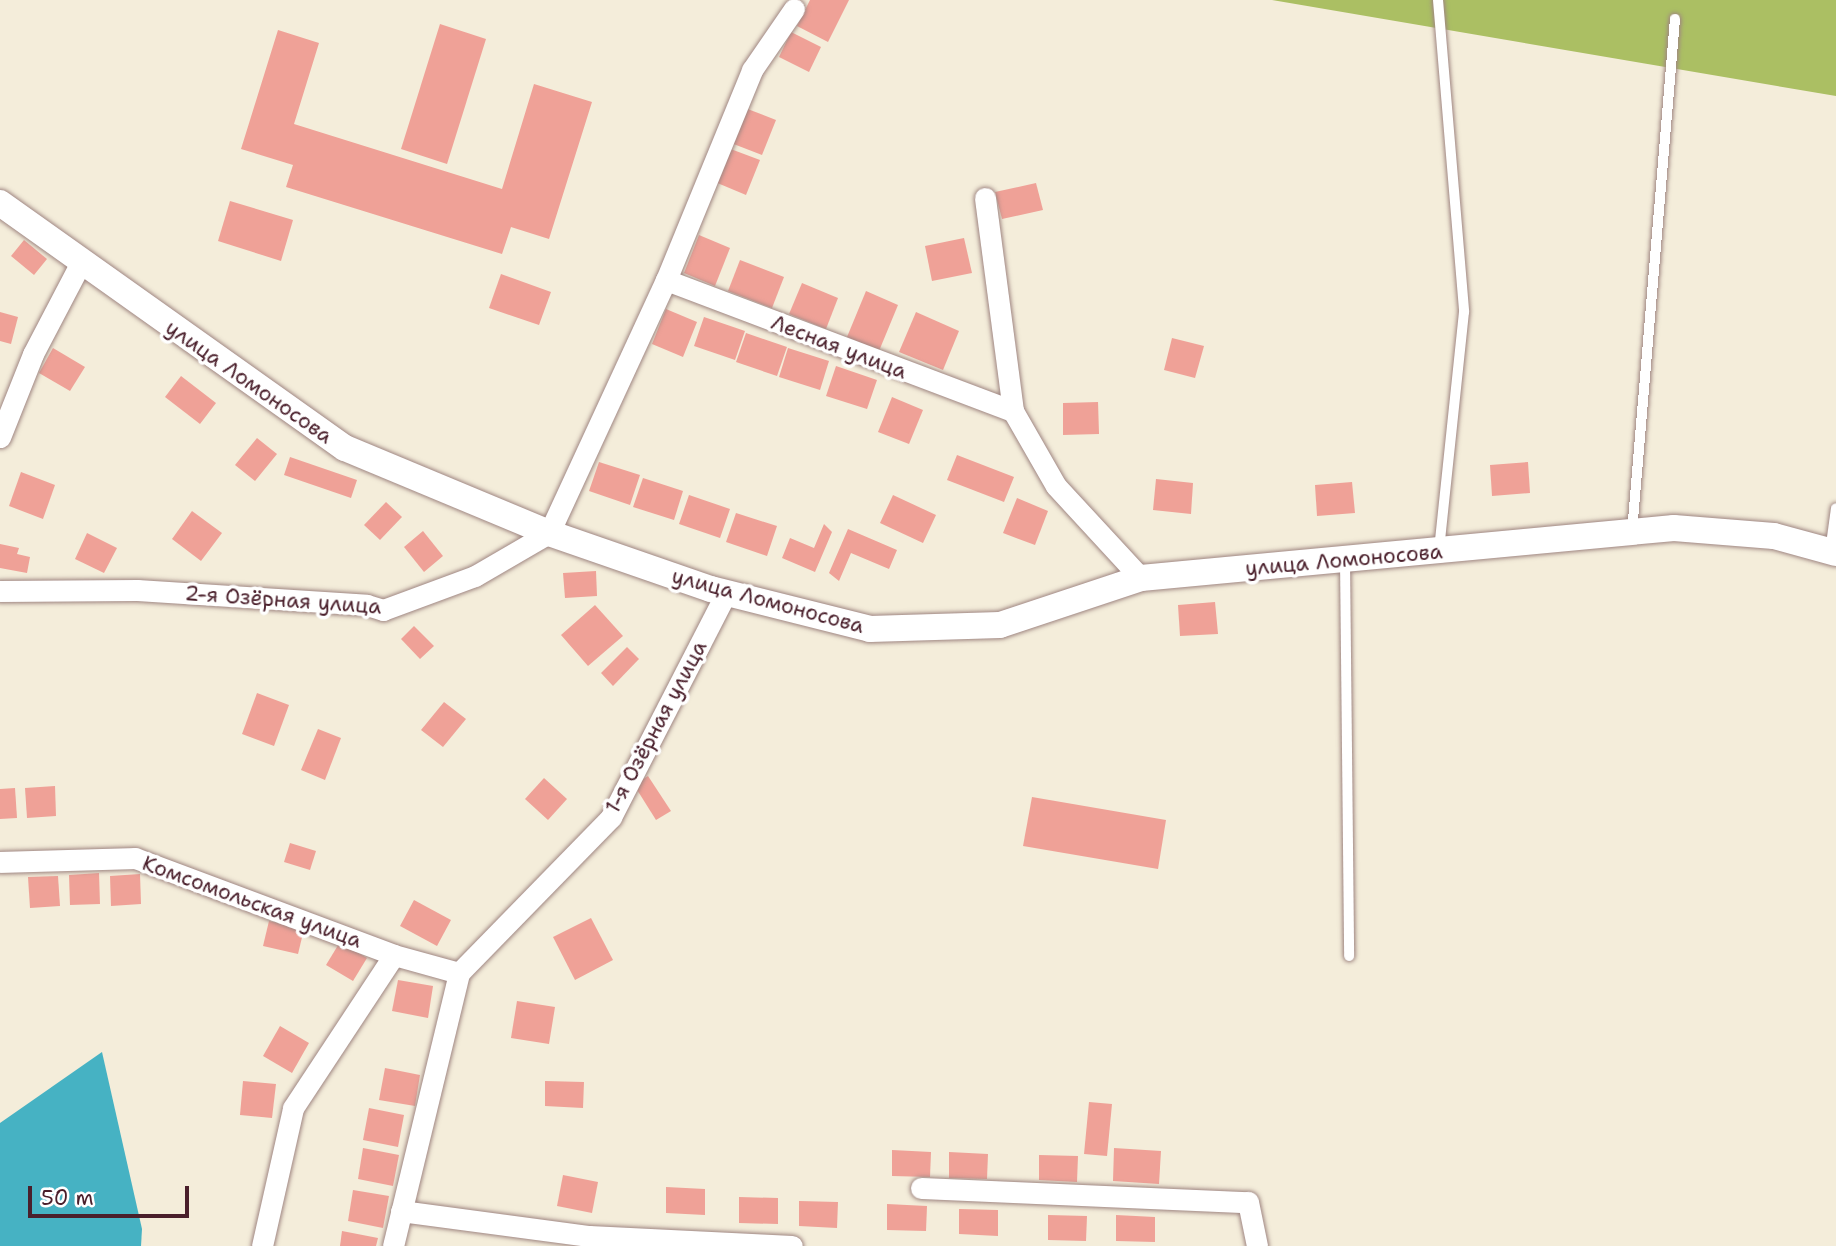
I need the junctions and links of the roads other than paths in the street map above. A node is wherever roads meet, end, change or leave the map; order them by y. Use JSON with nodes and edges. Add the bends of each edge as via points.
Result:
{"nodes":[{"id":1,"x":1438,"y":0,"type":"edge"},
{"id":2,"x":794,"y":9,"type":"dead end"},
{"id":3,"x":1675,"y":19,"type":"dead end"},
{"id":4,"x":985,"y":198,"type":"dead end"},
{"id":5,"x":0,"y":202,"type":"edge"},
{"id":6,"x":80,"y":264,"type":"junction"},
{"id":7,"x":666,"y":280,"type":"junction"},
{"id":8,"x":1013,"y":411,"type":"junction"},
{"id":9,"x":0,"y":437,"type":"edge"},
{"id":10,"x":1836,"y":508,"type":"edge"},
{"id":11,"x":1632,"y":532,"type":"junction"},
{"id":12,"x":549,"y":533,"type":"junction"},
{"id":13,"x":1439,"y":552,"type":"junction"},
{"id":14,"x":1833,"y":552,"type":"edge"},
{"id":15,"x":1345,"y":559,"type":"junction"},
{"id":16,"x":1141,"y":578,"type":"junction"},
{"id":17,"x":0,"y":591,"type":"edge"},
{"id":18,"x":726,"y":593,"type":"junction"},
{"id":19,"x":0,"y":862,"type":"edge"},
{"id":20,"x":394,"y":955,"type":"junction"},
{"id":21,"x":1349,"y":956,"type":"dead end"},
{"id":22,"x":459,"y":973,"type":"junction"},
{"id":23,"x":921,"y":1188,"type":"dead end"},
{"id":24,"x":401,"y":1211,"type":"junction"},
{"id":25,"x":588,"y":1241,"type":"edge"},
{"id":26,"x":262,"y":1246,"type":"edge"},
{"id":27,"x":393,"y":1246,"type":"edge"},
{"id":28,"x":792,"y":1246,"type":"edge"},
{"id":29,"x":1257,"y":1246,"type":"edge"}],
"edges":[{"from":1,"to":13,"type":"lane","via":[[1464,312]]},
{"from":2,"to":7,"type":"street","via":[[752,70]]},
{"from":3,"to":11,"type":"lane"},
{"from":4,"to":8,"type":"street"},
{"from":5,"to":6,"type":"street","name":"улица Ломоносова"},
{"from":6,"to":9,"type":"street","via":[[33,354]]},
{"from":6,"to":12,"type":"street","name":"улица Ломоносова","via":[[345,448]]},
{"from":7,"to":8,"type":"street","name":"Лесная улица"},
{"from":7,"to":12,"type":"street"},
{"from":8,"to":16,"type":"street","via":[[1056,486]]},
{"from":10,"to":14,"type":"lane"},
{"from":11,"to":13,"type":"street","name":"улица Ломоносова"},
{"from":11,"to":14,"type":"street","name":"улица Ломоносова","via":[[1674,527],[1774,536]]},
{"from":12,"to":17,"type":"street","name":"2-я Озёрная улица","via":[[475,576],[383,610],[368,605],[137,590]]},
{"from":12,"to":18,"type":"street","name":"улица Ломоносова"},
{"from":13,"to":15,"type":"street","name":"улица Ломоносова"},
{"from":15,"to":16,"type":"street","name":"улица Ломоносова"},
{"from":15,"to":21,"type":"lane"},
{"from":16,"to":18,"type":"street","name":"улица Ломоносова","via":[[1000,625],[943,629],[870,629]]},
{"from":18,"to":22,"type":"street","name":"1-я Озёрная улица","via":[[611,817]]},
{"from":19,"to":20,"type":"street","name":"Комсомольская улица","via":[[135,858]]},
{"from":20,"to":22,"type":"street","name":"Комсомольская улица"},
{"from":20,"to":26,"type":"street","via":[[293,1108]]},
{"from":22,"to":24,"type":"street"},
{"from":23,"to":29,"type":"street","via":[[1248,1202]]},
{"from":24,"to":25,"type":"street"},
{"from":24,"to":27,"type":"street"},
{"from":25,"to":28,"type":"street"}]}
